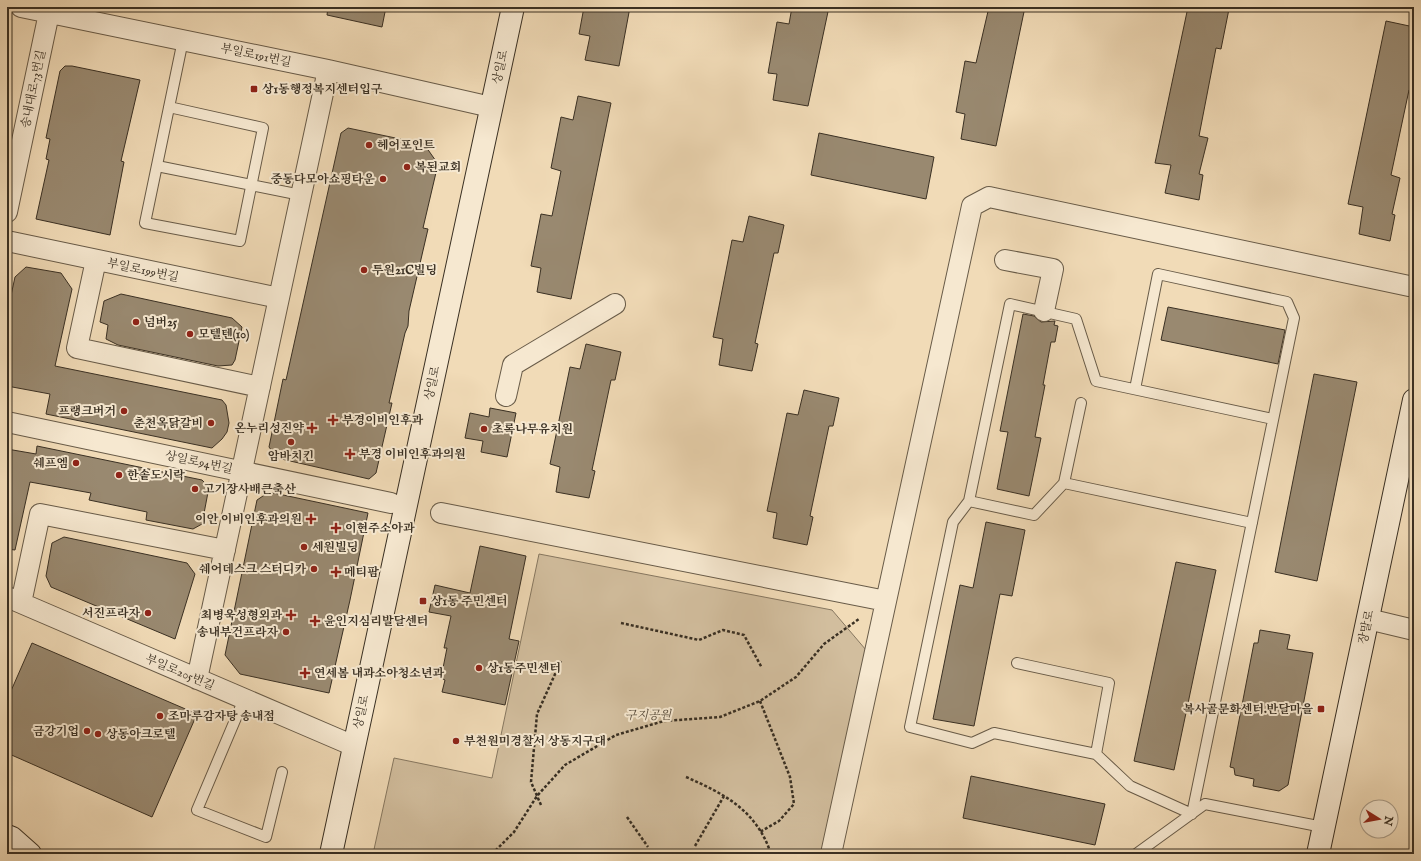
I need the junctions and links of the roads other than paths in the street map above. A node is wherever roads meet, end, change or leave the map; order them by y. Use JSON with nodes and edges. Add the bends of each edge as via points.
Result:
{"nodes":[{"id":1,"x":21,"y":7,"type":"edge"},
{"id":2,"x":513,"y":7,"type":"edge"},
{"id":3,"x":49,"y":13,"type":"junction"},
{"id":4,"x":183,"y":40,"type":"junction"},
{"id":5,"x":328,"y":70,"type":"junction"},
{"id":6,"x":169,"y":107,"type":"junction"},
{"id":7,"x":491,"y":107,"type":"junction"},
{"id":8,"x":157,"y":166,"type":"junction"},
{"id":9,"x":251,"y":185,"type":"junction"},
{"id":10,"x":301,"y":195,"type":"junction"},
{"id":11,"x":7,"y":212,"type":"edge"},
{"id":12,"x":7,"y":241,"type":"edge"},
{"id":13,"x":96,"y":260,"type":"junction"},
{"id":14,"x":1005,"y":260,"type":"dead end"},
{"id":15,"x":1409,"y":286,"type":"dead end"},
{"id":16,"x":279,"y":298,"type":"junction"},
{"id":17,"x":615,"y":304,"type":"dead end"},
{"id":18,"x":1044,"y":311,"type":"junction"},
{"id":19,"x":260,"y":387,"type":"junction"},
{"id":20,"x":1135,"y":389,"type":"junction"},
{"id":21,"x":506,"y":396,"type":"dead end"},
{"id":22,"x":1414,"y":400,"type":"edge"},
{"id":23,"x":1081,"y":402,"type":"dead end"},
{"id":24,"x":1273,"y":419,"type":"junction"},
{"id":25,"x":7,"y":422,"type":"edge"},
{"id":26,"x":242,"y":471,"type":"junction"},
{"id":27,"x":1064,"y":483,"type":"junction"},
{"id":28,"x":969,"y":501,"type":"junction"},
{"id":29,"x":391,"y":503,"type":"dead end"},
{"id":30,"x":441,"y":513,"type":"dead end"},
{"id":31,"x":1252,"y":523,"type":"junction"},
{"id":32,"x":225,"y":550,"type":"junction"},
{"id":33,"x":14,"y":600,"type":"edge"},
{"id":34,"x":886,"y":601,"type":"junction"},
{"id":35,"x":1368,"y":619,"type":"junction"},
{"id":36,"x":1414,"y":630,"type":"edge"},
{"id":37,"x":1017,"y":663,"type":"dead end"},
{"id":38,"x":197,"y":679,"type":"junction"},
{"id":39,"x":244,"y":699,"type":"junction"},
{"id":40,"x":354,"y":746,"type":"junction"},
{"id":41,"x":1096,"y":754,"type":"junction"},
{"id":42,"x":282,"y":772,"type":"dead end"},
{"id":43,"x":1192,"y":814,"type":"junction"},
{"id":44,"x":1323,"y":828,"type":"junction"},
{"id":45,"x":7,"y":836,"type":"edge"},
{"id":46,"x":30,"y":854,"type":"edge"},
{"id":47,"x":331,"y":854,"type":"edge"},
{"id":48,"x":831,"y":854,"type":"edge"},
{"id":49,"x":1136,"y":854,"type":"edge"},
{"id":50,"x":1318,"y":854,"type":"edge"}],
"edges":[{"from":1,"to":3,"type":"street","name":"부일로191번길"},
{"from":2,"to":7,"type":"street","name":"상일로"},
{"from":3,"to":4,"type":"street","name":"부일로191번길"},
{"from":3,"to":11,"type":"street","name":"송내대로73번길"},
{"from":4,"to":5,"type":"street","name":"부일로191번길"},
{"from":4,"to":6,"type":"lane"},
{"from":5,"to":7,"type":"street","name":"부일로191번길"},
{"from":5,"to":10,"type":"street"},
{"from":6,"to":8,"type":"lane"},
{"from":6,"to":9,"type":"lane","via":[[263,128]]},
{"from":7,"to":40,"type":"street","name":"상일로"},
{"from":8,"to":9,"type":"lane"},
{"from":8,"to":9,"type":"lane","via":[[145,223],[240,241]]},
{"from":9,"to":10,"type":"lane"},
{"from":10,"to":16,"type":"street"},
{"from":12,"to":13,"type":"street","name":"부일로199번길"},
{"from":13,"to":16,"type":"street","name":"부일로199번길"},
{"from":13,"to":19,"type":"street","via":[[78,348]]},
{"from":14,"to":18,"type":"street","via":[[1053,269]]},
{"from":15,"to":34,"type":"street","via":[[989,197],[972,206]]},
{"from":16,"to":19,"type":"street"},
{"from":17,"to":21,"type":"street","via":[[513,365]]},
{"from":18,"to":20,"type":"lane","via":[[1076,319],[1096,380]]},
{"from":18,"to":28,"type":"lane","via":[[1010,304]]},
{"from":19,"to":26,"type":"street"},
{"from":20,"to":24,"type":"lane"},
{"from":20,"to":24,"type":"lane","via":[[1158,274],[1287,302],[1294,318]]},
{"from":22,"to":35,"type":"street","name":"장말로"},
{"from":23,"to":27,"type":"lane"},
{"from":24,"to":31,"type":"lane"},
{"from":25,"to":26,"type":"street","name":"상일로94번길"},
{"from":26,"to":29,"type":"street","name":"상일로94번길"},
{"from":26,"to":32,"type":"street"},
{"from":27,"to":28,"type":"lane","via":[[1034,515]]},
{"from":27,"to":31,"type":"lane"},
{"from":28,"to":41,"type":"lane","via":[[953,522],[910,727],[972,743],[994,733]]},
{"from":30,"to":34,"type":"street"},
{"from":31,"to":43,"type":"lane"},
{"from":32,"to":33,"type":"street","via":[[40,514]]},
{"from":32,"to":38,"type":"street"},
{"from":33,"to":38,"type":"street","name":"부일로205번길"},
{"from":34,"to":48,"type":"street"},
{"from":35,"to":36,"type":"street"},
{"from":35,"to":44,"type":"street","name":"장말로"},
{"from":37,"to":41,"type":"lane","via":[[1109,682]]},
{"from":38,"to":39,"type":"street","name":"부일로205번길"},
{"from":39,"to":40,"type":"street","name":"부일로205번길"},
{"from":39,"to":42,"type":"lane","via":[[197,810],[266,837]]},
{"from":40,"to":47,"type":"street","name":"상일로"},
{"from":41,"to":43,"type":"lane","via":[[1130,786]]},
{"from":43,"to":44,"type":"lane","via":[[1206,804]]},
{"from":43,"to":49,"type":"lane"},
{"from":44,"to":50,"type":"street","name":"장말로"},
{"from":45,"to":46,"type":"street"}]}
